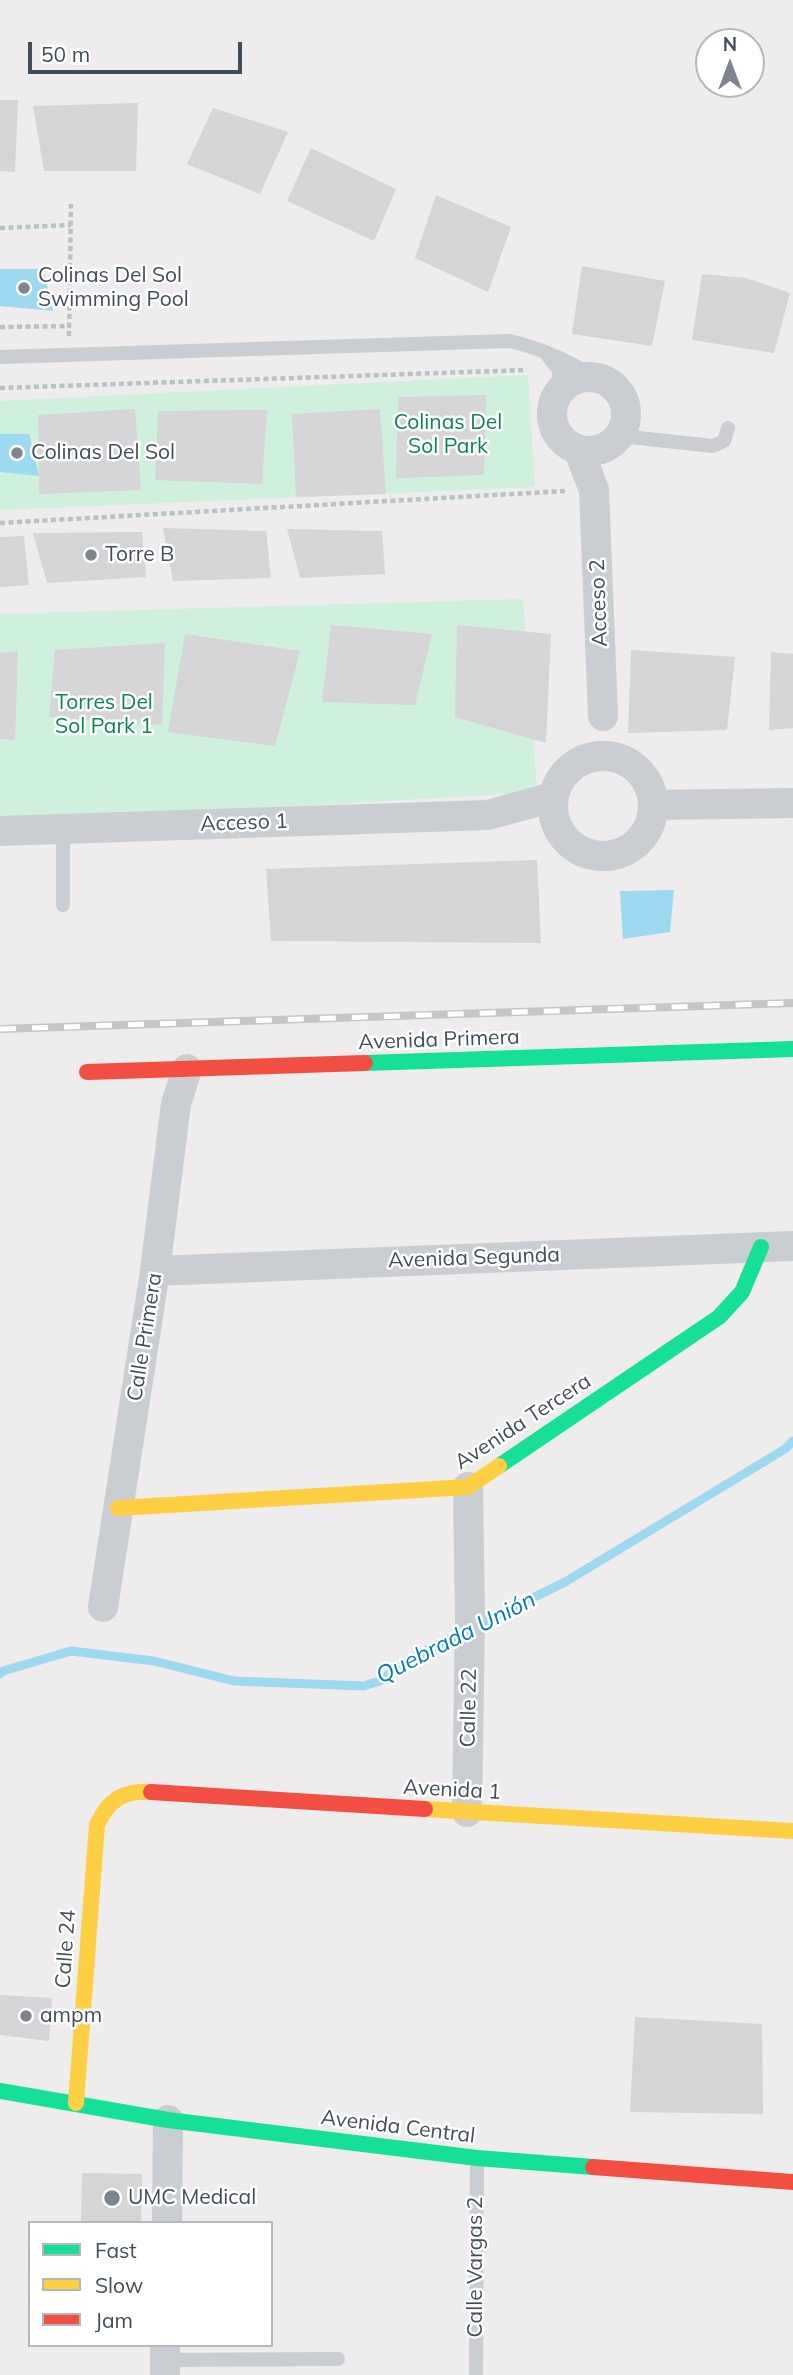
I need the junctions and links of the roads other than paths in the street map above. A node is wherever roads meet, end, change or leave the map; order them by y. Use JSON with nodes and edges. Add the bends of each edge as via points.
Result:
{"nodes":[{"id":1,"x":539,"y":348,"type":"junction"},
{"id":2,"x":0,"y":357,"type":"edge"},
{"id":3,"x":594,"y":377,"type":"junction"},
{"id":4,"x":556,"y":391,"type":"junction"},
{"id":5,"x":727,"y":428,"type":"dead end"},
{"id":6,"x":614,"y":441,"type":"junction"},
{"id":7,"x":570,"y":450,"type":"junction"},
{"id":8,"x":594,"y":490,"type":"junction"},
{"id":9,"x":603,"y":716,"type":"junction"},
{"id":10,"x":586,"y":759,"type":"junction"},
{"id":11,"x":622,"y":760,"type":"junction"},
{"id":12,"x":553,"y":797,"type":"junction"},
{"id":13,"x":793,"y":803,"type":"edge"},
{"id":14,"x":654,"y":805,"type":"junction"},
{"id":15,"x":488,"y":815,"type":"junction"},
{"id":16,"x":63,"y":829,"type":"junction"},
{"id":17,"x":558,"y":829,"type":"junction"},
{"id":18,"x":0,"y":831,"type":"edge"},
{"id":19,"x":63,"y":905,"type":"dead end"},
{"id":20,"x":793,"y":1049,"type":"edge"},
{"id":21,"x":187,"y":1069,"type":"junction"},
{"id":22,"x":87,"y":1072,"type":"dead end"},
{"id":23,"x":793,"y":1246,"type":"edge"},
{"id":24,"x":761,"y":1247,"type":"junction"},
{"id":25,"x":155,"y":1271,"type":"junction"},
{"id":26,"x":468,"y":1487,"type":"junction"},
{"id":27,"x":118,"y":1508,"type":"junction"},
{"id":28,"x":103,"y":1607,"type":"dead end"},
{"id":29,"x":111,"y":1803,"type":"joint"},
{"id":30,"x":467,"y":1812,"type":"junction"},
{"id":31,"x":793,"y":1830,"type":"edge"},
{"id":32,"x":0,"y":2091,"type":"edge"},
{"id":33,"x":76,"y":2103,"type":"junction"},
{"id":34,"x":168,"y":2120,"type":"junction"},
{"id":35,"x":477,"y":2158,"type":"junction"},
{"id":36,"x":793,"y":2182,"type":"edge"},
{"id":37,"x":167,"y":2221,"type":"edge"},
{"id":38,"x":338,"y":2359,"type":"dead end"},
{"id":39,"x":165,"y":2360,"type":"edge"},
{"id":40,"x":475,"y":2375,"type":"edge"}],
"edges":[{"from":1,"to":2,"type":"lane","via":[[509,341]]},
{"from":1,"to":3,"type":"lane"},
{"from":1,"to":4,"type":"lane","via":[[553,360],[562,378]]},
{"from":3,"to":4,"type":"street","via":[[581,377]]},
{"from":3,"to":6,"type":"street","name":"Acceso 2","via":[[607,381],[626,406],[626,421]]},
{"from":4,"to":7,"type":"street","name":"Acceso 2","via":[[551,418]]},
{"from":5,"to":6,"type":"lane","via":[[724,441],[713,446]]},
{"from":6,"to":7,"type":"street","via":[[594,452]]},
{"from":6,"to":8,"type":"street","name":"Acceso 2"},
{"from":7,"to":8,"type":"street","name":"Acceso 2"},
{"from":8,"to":9,"type":"street","name":"Acceso 2"},
{"from":9,"to":10,"type":"street","name":"Acceso 2"},
{"from":9,"to":11,"type":"street","name":"Acceso 2"},
{"from":10,"to":11,"type":"street"},
{"from":10,"to":12,"type":"street","via":[[559,781]]},
{"from":11,"to":14,"type":"street","via":[[639,770],[650,786]]},
{"from":12,"to":15,"type":"street","name":"Acceso 1"},
{"from":12,"to":17,"type":"street"},
{"from":13,"to":14,"type":"street"},
{"from":14,"to":17,"type":"street","via":[[646,833],[623,853],[594,856],[567,841]]},
{"from":15,"to":16,"type":"street","name":"Acceso 1"},
{"from":15,"to":17,"type":"street","name":"Acceso 1"},
{"from":16,"to":18,"type":"street","name":"Acceso 1"},
{"from":16,"to":19,"type":"lane"},
{"from":20,"to":21,"type":"street","name":"Avenida Primera"},
{"from":21,"to":22,"type":"street","name":"Avenida Primera"},
{"from":21,"to":25,"type":"street","name":"Calle Primera","via":[[176,1104]]},
{"from":23,"to":24,"type":"street","name":"Avenida Segunda"},
{"from":24,"to":25,"type":"street","name":"Avenida Segunda"},
{"from":24,"to":26,"type":"street","name":"Avenida Tercera","via":[[738,1297],[719,1317]]},
{"from":25,"to":27,"type":"street","name":"Calle Primera"},
{"from":26,"to":27,"type":"street","name":"Avenida Tercera"},
{"from":26,"to":30,"type":"street","name":"Calle 22"},
{"from":27,"to":28,"type":"street","name":"Calle Primera"},
{"from":29,"to":30,"type":"street","name":"Avenida 1","via":[[134,1791]]},
{"from":29,"to":33,"type":"street","name":"Calle 24","via":[[97,1825]]},
{"from":30,"to":31,"type":"street","name":"Avenida 1"},
{"from":32,"to":33,"type":"street","name":"Avenida Central"},
{"from":33,"to":34,"type":"street","name":"Avenida Central"},
{"from":34,"to":35,"type":"street","name":"Avenida Central"},
{"from":34,"to":37,"type":"street"},
{"from":35,"to":36,"type":"street","name":"Avenida Central"},
{"from":35,"to":40,"type":"lane","name":"Calle Vargas 2"},
{"from":38,"to":39,"type":"lane"}]}
